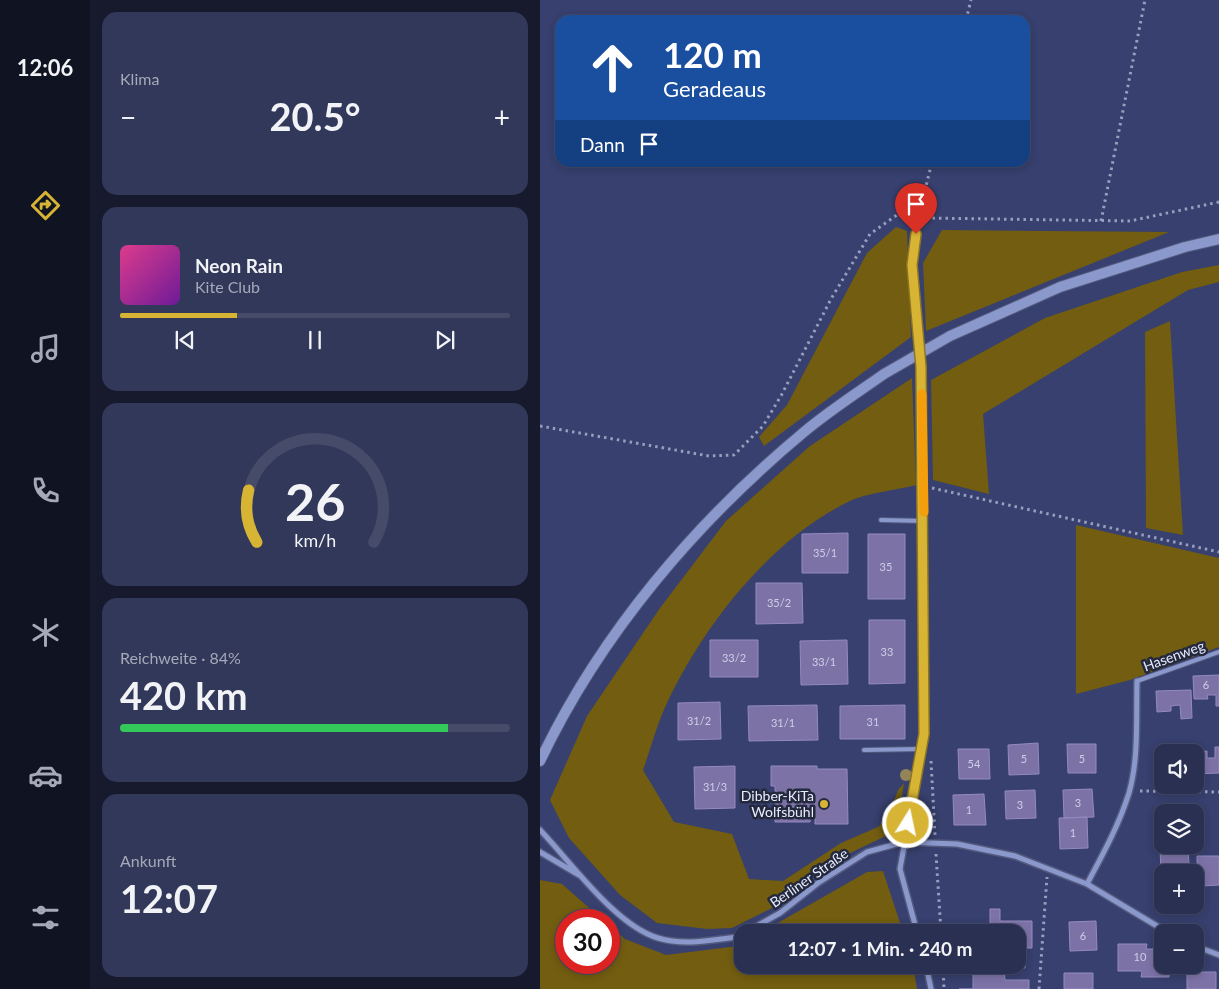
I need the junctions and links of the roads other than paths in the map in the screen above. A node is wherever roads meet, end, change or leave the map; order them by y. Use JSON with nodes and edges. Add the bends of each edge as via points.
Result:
{"nodes":[{"id":1,"x":918,"y":218,"type":"road end"},
{"id":2,"x":1219,"y":239,"type":"edge"},
{"id":3,"x":881,"y":520,"type":"dead end"},
{"id":4,"x":924,"y":521,"type":"junction"},
{"id":5,"x":1219,"y":652,"type":"edge"},
{"id":6,"x":1137,"y":681,"type":"joint"},
{"id":7,"x":864,"y":750,"type":"dead end"},
{"id":8,"x":921,"y":750,"type":"junction"},
{"id":9,"x":540,"y":761,"type":"edge"},
{"id":10,"x":540,"y":830,"type":"edge"},
{"id":11,"x":904,"y":842,"type":"junction"},
{"id":12,"x":540,"y":852,"type":"edge"},
{"id":13,"x":546,"y":856,"type":"junction"},
{"id":14,"x":540,"y":857,"type":"edge"},
{"id":15,"x":584,"y":877,"type":"junction"},
{"id":16,"x":1087,"y":884,"type":"junction"},
{"id":17,"x":760,"y":924,"type":"edge"},
{"id":18,"x":915,"y":924,"type":"edge"},
{"id":19,"x":1154,"y":925,"type":"edge"},
{"id":20,"x":734,"y":937,"type":"edge"},
{"id":21,"x":1204,"y":949,"type":"edge"},
{"id":22,"x":1219,"y":955,"type":"edge"},
{"id":23,"x":928,"y":974,"type":"edge"},
{"id":24,"x":931,"y":989,"type":"edge"}],
"edges":[{"from":1,"to":4,"type":"lane","via":[[912,265],[921,367]]},
{"from":2,"to":9,"type":"main road","bridge":true,"via":[[1060,287],[950,336],[884,374],[805,431],[710,517],[660,575],[602,652]]},
{"from":3,"to":4,"type":"lane"},
{"from":4,"to":8,"type":"street","via":[[924,734]]},
{"from":5,"to":6,"type":"lane","name":"Hasenweg"},
{"from":6,"to":16,"type":"street","via":[[1135,758],[1129,791],[1117,828]]},
{"from":7,"to":8,"type":"lane"},
{"from":8,"to":11,"type":"street"},
{"from":10,"to":15,"type":"street"},
{"from":11,"to":16,"type":"street","name":"Berliner Straße","via":[[957,844],[1015,856]]},
{"from":11,"to":17,"type":"street","name":"Berliner Straße","via":[[867,852]]},
{"from":11,"to":18,"type":"street","via":[[900,869]]},
{"from":12,"to":13,"type":"street"},
{"from":13,"to":14,"type":"street"},
{"from":13,"to":15,"type":"street"},
{"from":15,"to":20,"type":"street","via":[[632,926],[658,938],[690,943]]},
{"from":16,"to":19,"type":"street","name":"Berliner Straße"},
{"from":21,"to":22,"type":"street"},
{"from":23,"to":24,"type":"street"}]}
